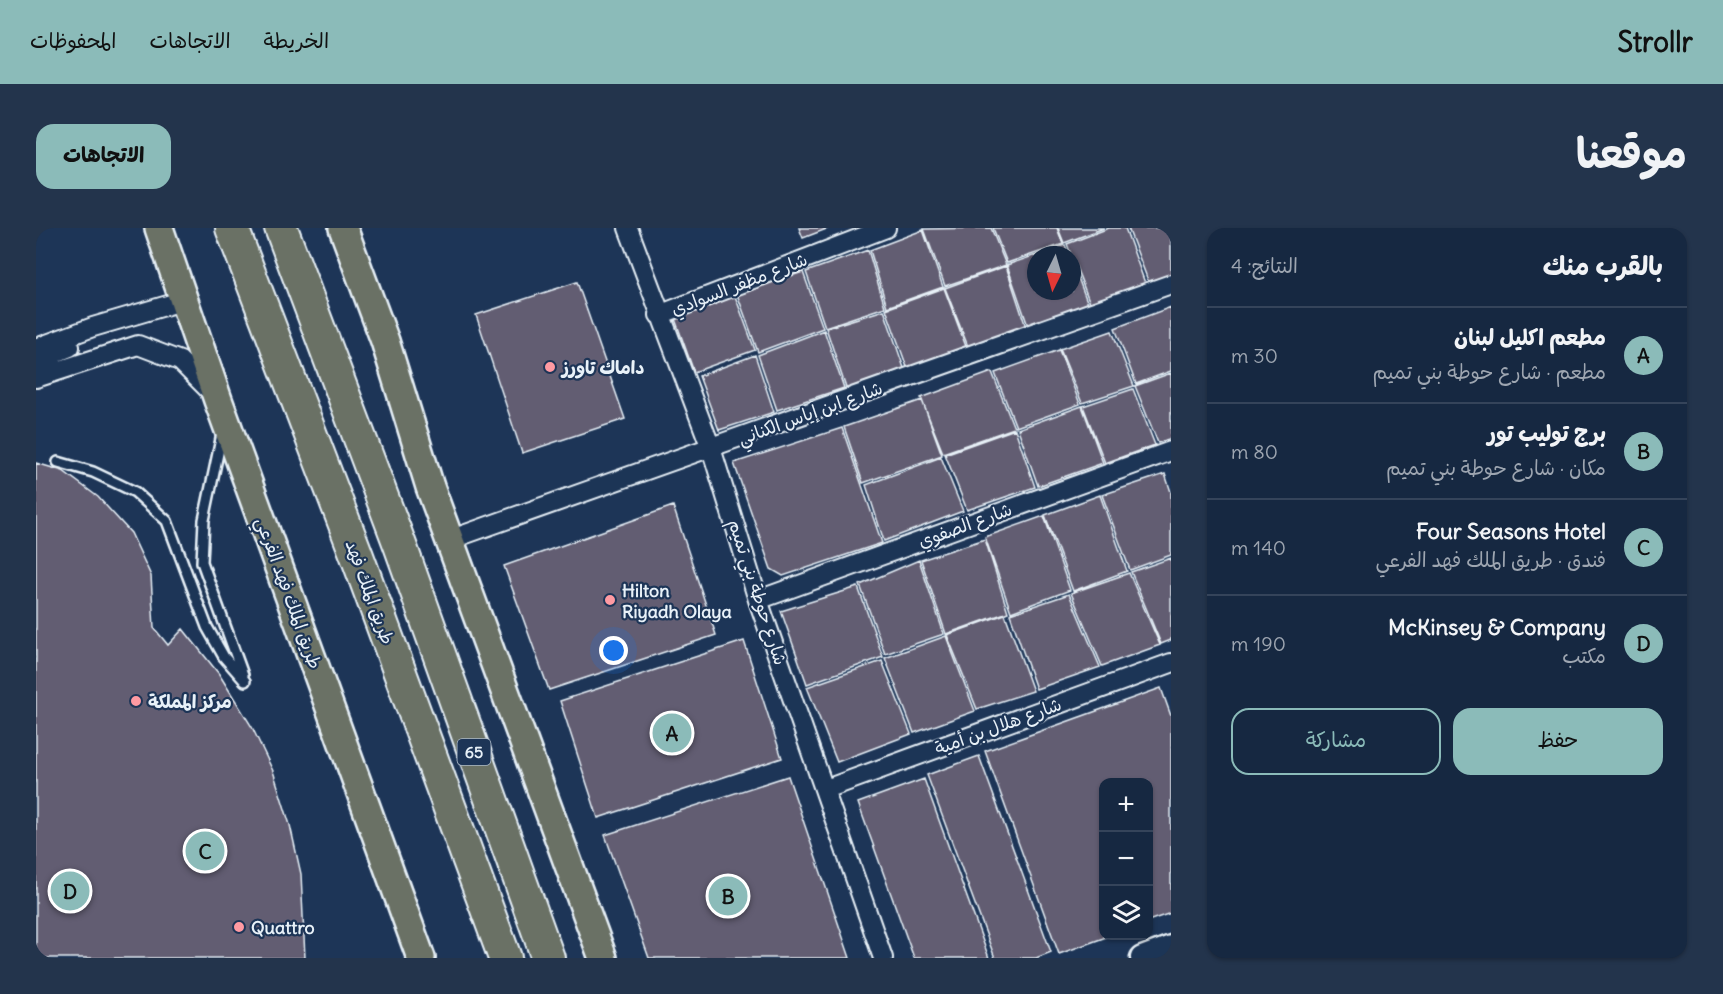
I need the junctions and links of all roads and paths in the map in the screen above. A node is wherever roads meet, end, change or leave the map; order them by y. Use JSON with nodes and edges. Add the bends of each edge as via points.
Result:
{"nodes":[{"id":1,"x":159,"y":228,"type":"edge"},
{"id":2,"x":232,"y":228,"type":"edge"},
{"id":3,"x":281,"y":228,"type":"edge"},
{"id":4,"x":343,"y":228,"type":"edge"},
{"id":5,"x":628,"y":228,"type":"edge"},
{"id":6,"x":886,"y":228,"type":"edge"},
{"id":7,"x":1171,"y":284,"type":"edge"},
{"id":8,"x":185,"y":300,"type":"junction"},
{"id":9,"x":659,"y":315,"type":"junction"},
{"id":10,"x":93,"y":327,"type":"junction"},
{"id":11,"x":36,"y":348,"type":"edge"},
{"id":12,"x":36,"y":362,"type":"edge"},
{"id":13,"x":36,"y":378,"type":"edge"},
{"id":14,"x":222,"y":410,"type":"junction"},
{"id":15,"x":711,"y":448,"type":"junction"},
{"id":16,"x":1171,"y":451,"type":"edge"},
{"id":17,"x":58,"y":462,"type":"dead end"},
{"id":18,"x":449,"y":540,"type":"junction"},
{"id":19,"x":758,"y":600,"type":"junction"},
{"id":20,"x":1171,"y":663,"type":"edge"},
{"id":21,"x":826,"y":789,"type":"junction"},
{"id":22,"x":582,"y":904,"type":"junction"},
{"id":23,"x":1171,"y":947,"type":"edge"},
{"id":24,"x":421,"y":958,"type":"edge"},
{"id":25,"x":505,"y":958,"type":"edge"},
{"id":26,"x":548,"y":958,"type":"edge"},
{"id":27,"x":586,"y":958,"type":"edge"},
{"id":28,"x":603,"y":958,"type":"edge"},
{"id":29,"x":883,"y":958,"type":"edge"},
{"id":30,"x":1142,"y":958,"type":"edge"}],
"edges":[{"from":1,"to":8,"type":"main road","name":"طريق الملك فهد الفرعي"},
{"from":2,"to":25,"type":"highway","name":"طريق الملك فهد","number":"65"},
{"from":3,"to":26,"type":"highway","number":"65"},
{"from":4,"to":18,"type":"main road","via":[[385,340]]},
{"from":5,"to":9,"type":"street","name":"شارع حوطة بني تميم"},
{"from":6,"to":9,"type":"street","name":"شارع مظفر السوادي"},
{"from":7,"to":15,"type":"street","name":"شارع ابن إياس الكناني"},
{"from":8,"to":10,"type":"street"},
{"from":8,"to":14,"type":"main road","name":"طريق الملك فهد الفرعي"},
{"from":9,"to":15,"type":"street","name":"شارع حوطة بني تميم"},
{"from":10,"to":11,"type":"street"},
{"from":10,"to":12,"type":"street","via":[[74,346]]},
{"from":13,"to":14,"type":"street","via":[[138,345],[180,361]]},
{"from":14,"to":17,"type":"lane","via":[[206,508],[202,562],[245,681],[224,657],[207,627],[166,521],[135,492],[93,471]]},
{"from":14,"to":24,"type":"main road","name":"طريق الملك فهد الفرعي"},
{"from":15,"to":18,"type":"street","name":"شارع ابن إياس الكناني"},
{"from":15,"to":19,"type":"street","name":"شارع حوطة بني تميم"},
{"from":16,"to":19,"type":"street","name":"شارع الصفوي"},
{"from":18,"to":22,"type":"main road"},
{"from":19,"to":21,"type":"street","name":"شارع حوطة بني تميم"},
{"from":20,"to":21,"type":"street","name":"شارع هلال بن أمية"},
{"from":21,"to":29,"type":"street","name":"شارع حوطة بني تميم"},
{"from":22,"to":27,"type":"main road"},
{"from":22,"to":28,"type":"main road"},
{"from":23,"to":30,"type":"street"}]}
